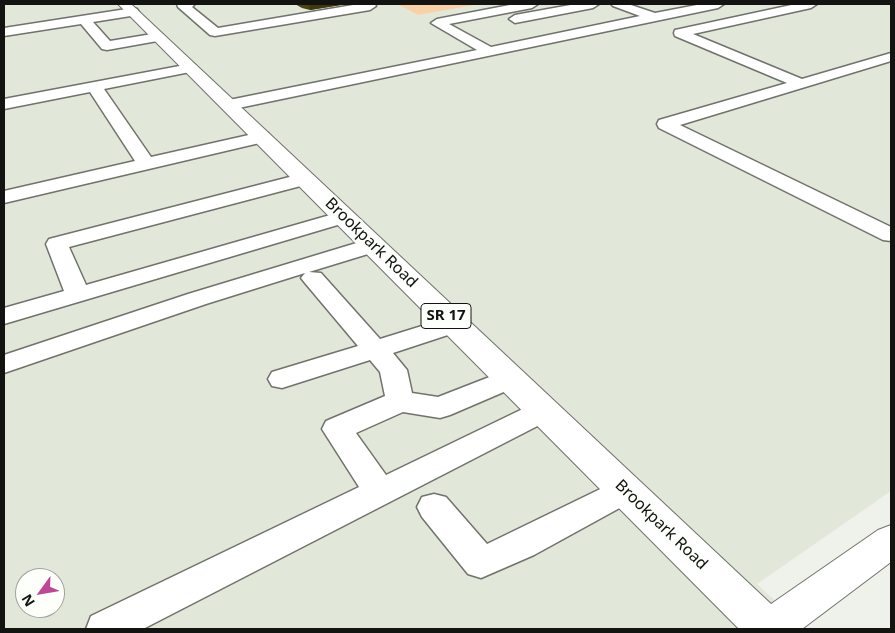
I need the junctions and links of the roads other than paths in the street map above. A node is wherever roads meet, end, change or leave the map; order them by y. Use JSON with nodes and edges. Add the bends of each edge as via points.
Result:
{"nodes":[{"id":1,"x":184,"y":4,"type":"edge"},
{"id":2,"x":365,"y":4,"type":"edge"},
{"id":3,"x":532,"y":4,"type":"edge"},
{"id":4,"x":593,"y":4,"type":"edge"},
{"id":5,"x":617,"y":4,"type":"edge"},
{"id":6,"x":718,"y":4,"type":"edge"},
{"id":7,"x":811,"y":4,"type":"edge"},
{"id":8,"x":630,"y":9,"type":"junction"},
{"id":9,"x":654,"y":10,"type":"edge"},
{"id":10,"x":197,"y":18,"type":"junction"},
{"id":11,"x":85,"y":20,"type":"junction"},
{"id":12,"x":145,"y":20,"type":"edge"},
{"id":13,"x":180,"y":21,"type":"dead end"},
{"id":14,"x":10,"y":32,"type":"edge"},
{"id":15,"x":508,"y":34,"type":"dead end"},
{"id":16,"x":452,"y":38,"type":"junction"},
{"id":17,"x":4,"y":39,"type":"edge"},
{"id":18,"x":489,"y":44,"type":"junction"},
{"id":19,"x":891,"y":57,"type":"edge"},
{"id":20,"x":346,"y":67,"type":"dead end"},
{"id":21,"x":190,"y":68,"type":"junction"},
{"id":22,"x":358,"y":78,"type":"junction"},
{"id":23,"x":802,"y":84,"type":"junction"},
{"id":24,"x":96,"y":87,"type":"junction"},
{"id":25,"x":4,"y":104,"type":"edge"},
{"id":26,"x":229,"y":105,"type":"junction"},
{"id":27,"x":262,"y":138,"type":"junction"},
{"id":28,"x":146,"y":164,"type":"junction"},
{"id":29,"x":304,"y":179,"type":"junction"},
{"id":30,"x":4,"y":197,"type":"edge"},
{"id":31,"x":344,"y":217,"type":"junction"},
{"id":32,"x":891,"y":236,"type":"edge"},
{"id":33,"x":372,"y":245,"type":"junction"},
{"id":34,"x":312,"y":278,"type":"dead end"},
{"id":35,"x":78,"y":295,"type":"junction"},
{"id":36,"x":4,"y":316,"type":"edge"},
{"id":37,"x":454,"y":324,"type":"junction"},
{"id":38,"x":375,"y":350,"type":"junction"},
{"id":39,"x":4,"y":364,"type":"edge"},
{"id":40,"x":282,"y":378,"type":"dead end"},
{"id":41,"x":510,"y":378,"type":"junction"},
{"id":42,"x":400,"y":401,"type":"junction"},
{"id":43,"x":543,"y":410,"type":"junction"},
{"id":44,"x":625,"y":490,"type":"junction"},
{"id":45,"x":380,"y":492,"type":"junction"},
{"id":46,"x":434,"y":507,"type":"dead end"},
{"id":47,"x":891,"y":541,"type":"edge"},
{"id":48,"x":105,"y":629,"type":"edge"},
{"id":49,"x":769,"y":629,"type":"edge"}],
"edges":[{"from":1,"to":10,"type":"lane"},
{"from":2,"to":10,"type":"lane","via":[[370,6],[215,32]]},
{"from":3,"to":16,"type":"lane","via":[[437,23]]},
{"from":4,"to":16,"type":"lane"},
{"from":5,"to":8,"type":"lane"},
{"from":6,"to":9,"type":"lane"},
{"from":7,"to":23,"type":"lane","via":[[680,33]]},
{"from":8,"to":9,"type":"lane"},
{"from":8,"to":15,"type":"lane"},
{"from":9,"to":18,"type":"lane"},
{"from":10,"to":13,"type":"lane"},
{"from":11,"to":12,"type":"lane"},
{"from":11,"to":12,"type":"lane","via":[[107,46]]},
{"from":11,"to":14,"type":"lane"},
{"from":12,"to":21,"type":"main road","name":"Brookpark Road","number":"SR 17"},
{"from":14,"to":17,"type":"lane"},
{"from":16,"to":18,"type":"lane"},
{"from":18,"to":22,"type":"lane"},
{"from":19,"to":23,"type":"lane"},
{"from":20,"to":22,"type":"lane"},
{"from":21,"to":24,"type":"lane"},
{"from":21,"to":26,"type":"main road","name":"Brookpark Road","number":"SR 17"},
{"from":22,"to":26,"type":"lane"},
{"from":23,"to":32,"type":"lane","via":[[665,124]]},
{"from":24,"to":25,"type":"lane"},
{"from":24,"to":28,"type":"lane"},
{"from":26,"to":27,"type":"main road","name":"Brookpark Road","number":"SR 17"},
{"from":27,"to":28,"type":"lane"},
{"from":27,"to":29,"type":"main road","name":"Brookpark Road","number":"SR 17"},
{"from":28,"to":30,"type":"lane"},
{"from":29,"to":31,"type":"main road","name":"Brookpark Road","number":"SR 17"},
{"from":29,"to":35,"type":"lane","via":[[57,244]]},
{"from":31,"to":33,"type":"main road","name":"Brookpark Road","number":"SR 17"},
{"from":31,"to":35,"type":"lane"},
{"from":33,"to":37,"type":"main road","name":"Brookpark Road","number":"SR 17"},
{"from":33,"to":39,"type":"lane"},
{"from":34,"to":38,"type":"lane"},
{"from":35,"to":36,"type":"lane"},
{"from":37,"to":38,"type":"lane"},
{"from":37,"to":41,"type":"main road","name":"Brookpark Road","number":"SR 17"},
{"from":38,"to":40,"type":"lane"},
{"from":38,"to":42,"type":"lane","via":[[393,370]]},
{"from":41,"to":42,"type":"lane","via":[[440,408]]},
{"from":41,"to":43,"type":"main road","name":"Brookpark Road","number":"SR 17"},
{"from":42,"to":45,"type":"lane","via":[[337,429]]},
{"from":43,"to":44,"type":"main road","name":"Brookpark Road","number":"SR 17"},
{"from":43,"to":45,"type":"lane"},
{"from":44,"to":46,"type":"lane","via":[[481,563]]},
{"from":44,"to":49,"type":"main road","name":"Brookpark Road","number":"SR 17"},
{"from":45,"to":48,"type":"lane"},
{"from":47,"to":49,"type":"main road"}]}
